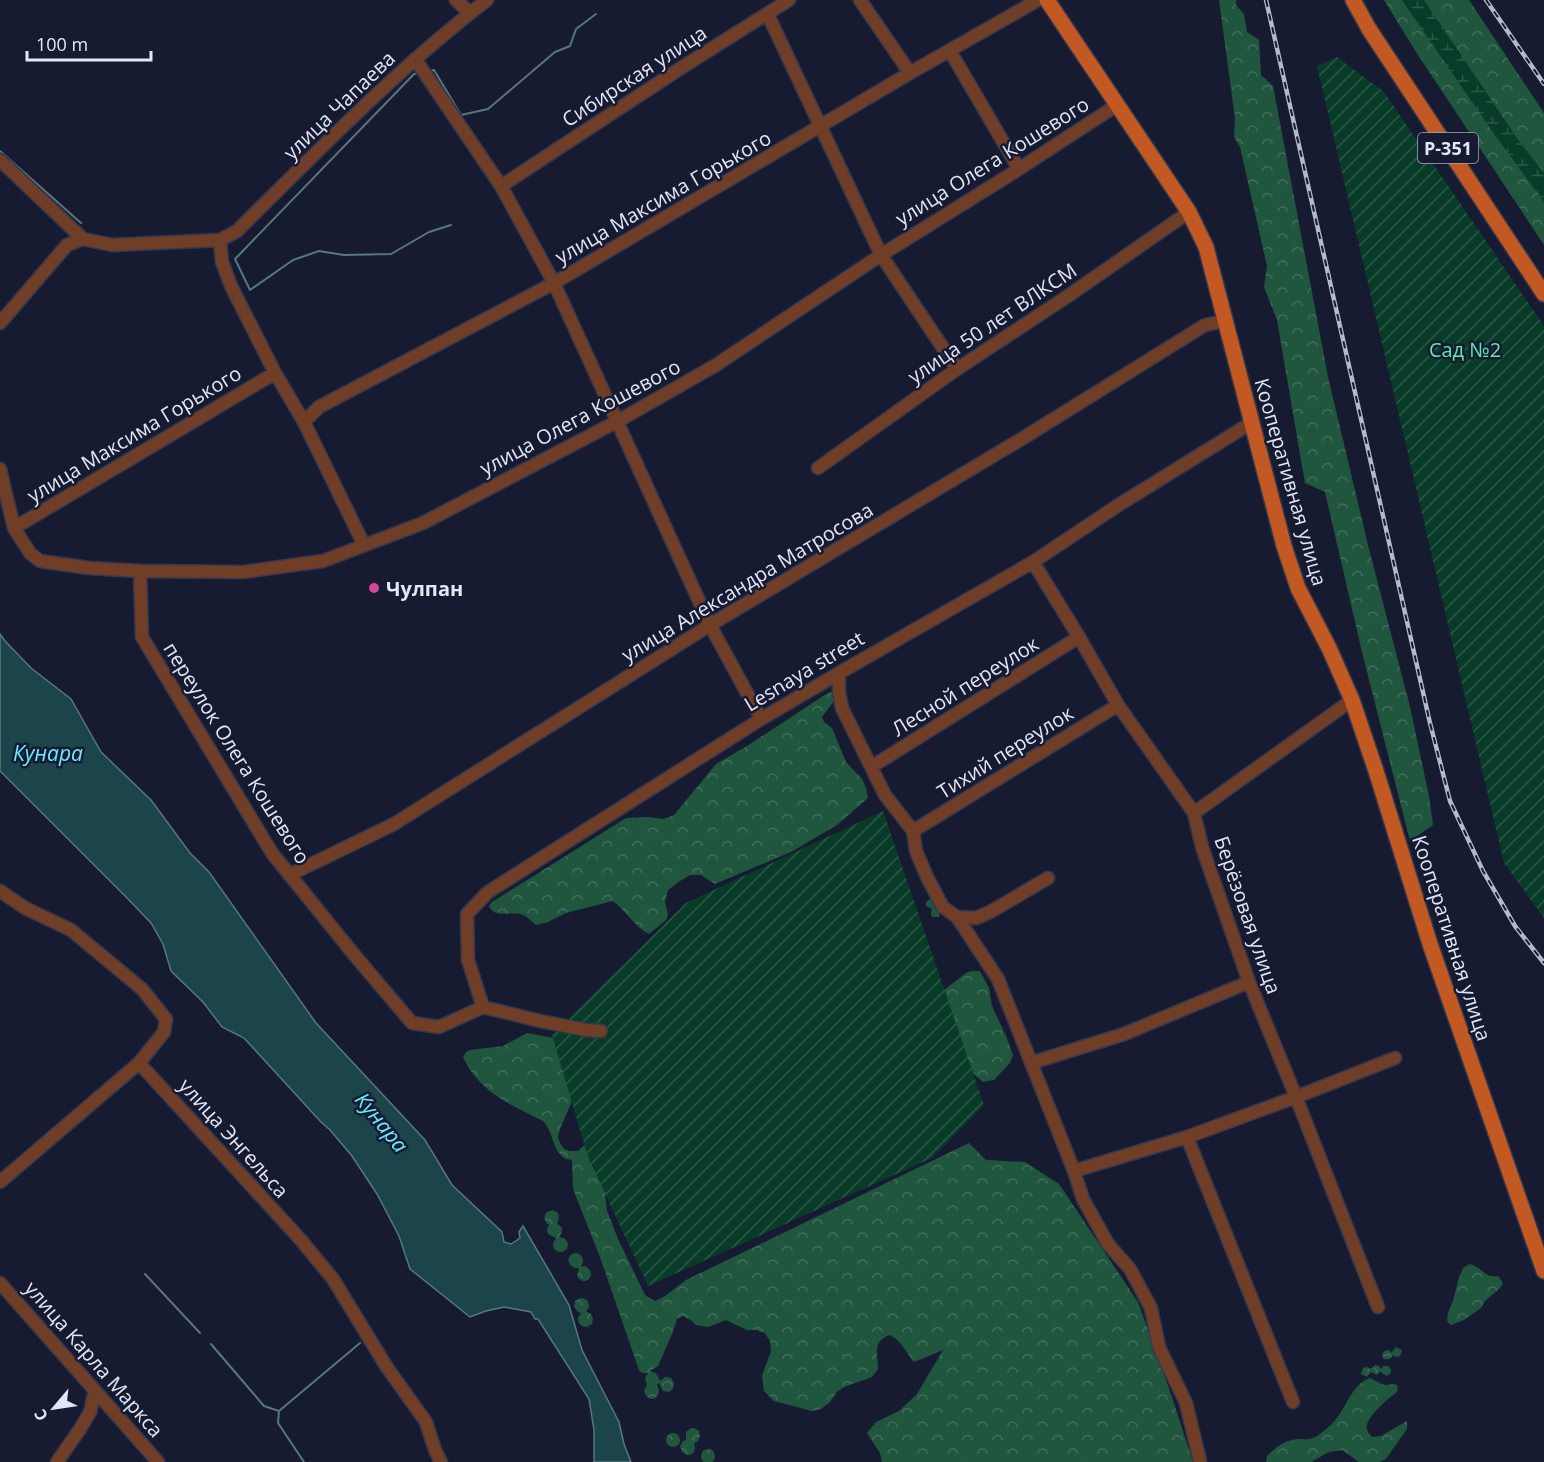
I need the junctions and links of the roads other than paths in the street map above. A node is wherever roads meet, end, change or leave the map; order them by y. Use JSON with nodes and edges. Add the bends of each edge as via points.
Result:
{"nodes":[{"id":1,"x":456,"y":0,"type":"edge"},
{"id":2,"x":487,"y":0,"type":"edge"},
{"id":3,"x":789,"y":0,"type":"edge"},
{"id":4,"x":860,"y":0,"type":"edge"},
{"id":5,"x":1038,"y":0,"type":"edge"},
{"id":6,"x":1047,"y":0,"type":"edge"},
{"id":7,"x":1353,"y":0,"type":"edge"},
{"id":8,"x":470,"y":13,"type":"junction"},
{"id":9,"x":768,"y":15,"type":"junction"},
{"id":10,"x":950,"y":51,"type":"junction"},
{"id":11,"x":415,"y":59,"type":"junction"},
{"id":12,"x":910,"y":73,"type":"junction"},
{"id":13,"x":1117,"y":105,"type":"junction"},
{"id":14,"x":821,"y":127,"type":"junction"},
{"id":15,"x":0,"y":160,"type":"edge"},
{"id":16,"x":1019,"y":169,"type":"junction"},
{"id":17,"x":501,"y":186,"type":"junction"},
{"id":18,"x":1189,"y":212,"type":"junction"},
{"id":19,"x":83,"y":239,"type":"junction"},
{"id":20,"x":220,"y":240,"type":"junction"},
{"id":21,"x":881,"y":255,"type":"junction"},
{"id":22,"x":554,"y":283,"type":"junction"},
{"id":23,"x":1544,"y":294,"type":"edge"},
{"id":24,"x":1224,"y":321,"type":"junction"},
{"id":25,"x":0,"y":323,"type":"edge"},
{"id":26,"x":957,"y":369,"type":"junction"},
{"id":27,"x":275,"y":373,"type":"junction"},
{"id":28,"x":618,"y":421,"type":"junction"},
{"id":29,"x":304,"y":422,"type":"junction"},
{"id":30,"x":1251,"y":423,"type":"junction"},
{"id":31,"x":818,"y":468,"type":"dead end"},
{"id":32,"x":0,"y":469,"type":"edge"},
{"id":33,"x":14,"y":528,"type":"junction"},
{"id":34,"x":364,"y":545,"type":"junction"},
{"id":35,"x":1033,"y":562,"type":"junction"},
{"id":36,"x":140,"y":571,"type":"junction"},
{"id":37,"x":710,"y":625,"type":"junction"},
{"id":38,"x":1079,"y":637,"type":"junction"},
{"id":39,"x":839,"y":673,"type":"junction"},
{"id":40,"x":1352,"y":700,"type":"junction"},
{"id":41,"x":1118,"y":705,"type":"junction"},
{"id":42,"x":761,"y":719,"type":"junction"},
{"id":43,"x":871,"y":767,"type":"junction"},
{"id":44,"x":1194,"y":813,"type":"junction"},
{"id":45,"x":913,"y":831,"type":"junction"},
{"id":46,"x":289,"y":875,"type":"junction"},
{"id":47,"x":1048,"y":878,"type":"dead end"},
{"id":48,"x":0,"y":891,"type":"edge"},
{"id":49,"x":957,"y":917,"type":"junction"},
{"id":50,"x":1249,"y":982,"type":"junction"},
{"id":51,"x":483,"y":1007,"type":"junction"},
{"id":52,"x":601,"y":1031,"type":"dead end"},
{"id":53,"x":1395,"y":1058,"type":"dead end"},
{"id":54,"x":139,"y":1063,"type":"junction"},
{"id":55,"x":1031,"y":1063,"type":"junction"},
{"id":56,"x":1296,"y":1097,"type":"junction"},
{"id":57,"x":1187,"y":1137,"type":"junction"},
{"id":58,"x":1074,"y":1171,"type":"junction"},
{"id":59,"x":0,"y":1182,"type":"edge"},
{"id":60,"x":1544,"y":1271,"type":"edge"},
{"id":61,"x":0,"y":1283,"type":"edge"},
{"id":62,"x":1378,"y":1307,"type":"dead end"},
{"id":63,"x":95,"y":1390,"type":"junction"},
{"id":64,"x":1293,"y":1402,"type":"dead end"},
{"id":65,"x":1200,"y":1461,"type":"edge"},
{"id":66,"x":57,"y":1462,"type":"edge"},
{"id":67,"x":158,"y":1462,"type":"edge"},
{"id":68,"x":441,"y":1462,"type":"edge"}],
"edges":[{"from":1,"to":8,"type":"street"},
{"from":2,"to":8,"type":"street","name":"улица Чапаева"},
{"from":3,"to":9,"type":"street","name":"Сибирская улица"},
{"from":4,"to":12,"type":"street"},
{"from":5,"to":10,"type":"street","name":"улица Максима Горького"},
{"from":6,"to":13,"type":"main road","name":"Кооперативная улица"},
{"from":7,"to":23,"type":"main road","number":"Р-351"},
{"from":8,"to":11,"type":"street","name":"улица Чапаева"},
{"from":9,"to":14,"type":"street"},
{"from":9,"to":17,"type":"street","name":"Сибирская улица"},
{"from":10,"to":12,"type":"street","name":"улица Максима Горького"},
{"from":10,"to":16,"type":"street"},
{"from":11,"to":17,"type":"street"},
{"from":11,"to":20,"type":"street","name":"улица Чапаева","via":[[237,231]]},
{"from":12,"to":14,"type":"street","name":"улица Максима Горького"},
{"from":13,"to":16,"type":"street","name":"улица Олега Кошевого"},
{"from":13,"to":18,"type":"main road","name":"Кооперативная улица"},
{"from":14,"to":21,"type":"street"},
{"from":14,"to":22,"type":"street","name":"улица Максима Горького"},
{"from":15,"to":19,"type":"street"},
{"from":16,"to":21,"type":"street","name":"улица Олега Кошевого"},
{"from":17,"to":22,"type":"street"},
{"from":18,"to":24,"type":"main road","name":"Кооперативная улица","via":[[1206,247]]},
{"from":18,"to":26,"type":"street","name":"улица 50 лет ВЛКСМ"},
{"from":19,"to":20,"type":"street","via":[[112,245]]},
{"from":19,"to":25,"type":"street","via":[[67,245]]},
{"from":20,"to":27,"type":"street","via":[[222,262],[231,286]]},
{"from":21,"to":26,"type":"street"},
{"from":21,"to":28,"type":"street","name":"улица Олега Кошевого","via":[[716,365]]},
{"from":22,"to":28,"type":"street"},
{"from":22,"to":29,"type":"street","name":"улица Максима Горького","via":[[319,407]]},
{"from":24,"to":30,"type":"main road","name":"Кооперативная улица"},
{"from":24,"to":37,"type":"street","name":"улица Александра Матросова","via":[[1205,325]]},
{"from":26,"to":31,"type":"street","name":"улица 50 лет ВЛКСМ"},
{"from":27,"to":29,"type":"street"},
{"from":27,"to":33,"type":"street","name":"улица Максима Горького"},
{"from":28,"to":34,"type":"street","name":"улица Олега Кошевого","via":[[423,523]]},
{"from":28,"to":37,"type":"street"},
{"from":29,"to":34,"type":"street"},
{"from":30,"to":35,"type":"street","name":"Lesnaya street"},
{"from":30,"to":40,"type":"main road","name":"Кооперативная улица","via":[[1298,588]]},
{"from":32,"to":33,"type":"street","name":"улица Олега Кошевого"},
{"from":33,"to":36,"type":"street","name":"улица Олега Кошевого","via":[[40,561]]},
{"from":34,"to":36,"type":"street","name":"улица Олега Кошевого","via":[[323,561],[243,573]]},
{"from":35,"to":38,"type":"street","name":"Берёзовая улица"},
{"from":35,"to":39,"type":"street","name":"Lesnaya street"},
{"from":36,"to":46,"type":"street","name":"переулок Олега Кошевого","via":[[142,637],[272,854]]},
{"from":37,"to":42,"type":"street"},
{"from":37,"to":46,"type":"street","name":"улица Александра Матросова","via":[[394,824]]},
{"from":38,"to":41,"type":"street","name":"Берёзовая улица"},
{"from":38,"to":43,"type":"street","name":"Лесной переулок"},
{"from":39,"to":42,"type":"street","name":"Lesnaya street"},
{"from":39,"to":43,"type":"street","via":[[842,708]]},
{"from":40,"to":44,"type":"street"},
{"from":40,"to":60,"type":"main road","name":"Кооперативная улица","via":[[1430,944]]},
{"from":41,"to":44,"type":"street","name":"Берёзовая улица"},
{"from":41,"to":45,"type":"street","name":"Тихий переулок"},
{"from":42,"to":51,"type":"street","name":"Lesnaya street","via":[[488,892],[474,906],[467,914],[468,960]]},
{"from":43,"to":45,"type":"street","via":[[885,795]]},
{"from":44,"to":50,"type":"street","name":"Берёзовая улица"},
{"from":45,"to":49,"type":"street","via":[[927,877],[943,907]]},
{"from":46,"to":51,"type":"street","name":"переулок Олега Кошевого","via":[[412,1023],[439,1027]]},
{"from":47,"to":49,"type":"street","via":[[976,918]]},
{"from":48,"to":54,"type":"street","via":[[71,930],[142,989],[166,1019],[164,1032]]},
{"from":49,"to":55,"type":"street","via":[[998,979]]},
{"from":50,"to":55,"type":"street","via":[[1124,1034]]},
{"from":50,"to":56,"type":"street","name":"Берёзовая улица"},
{"from":51,"to":52,"type":"street"},
{"from":53,"to":56,"type":"street"},
{"from":54,"to":59,"type":"street"},
{"from":54,"to":68,"type":"street","name":"улица Энгельса","via":[[333,1279],[386,1366],[426,1422]]},
{"from":55,"to":58,"type":"street"},
{"from":56,"to":57,"type":"street"},
{"from":56,"to":62,"type":"street","name":"Берёзовая улица"},
{"from":57,"to":58,"type":"street"},
{"from":57,"to":64,"type":"street"},
{"from":58,"to":65,"type":"street","via":[[1083,1199],[1108,1244],[1130,1269],[1151,1308],[1159,1347],[1186,1403]]},
{"from":61,"to":63,"type":"street","name":"улица Карла Маркса"},
{"from":63,"to":66,"type":"street","via":[[90,1412]]},
{"from":63,"to":67,"type":"street","name":"улица Карла Маркса"}]}
